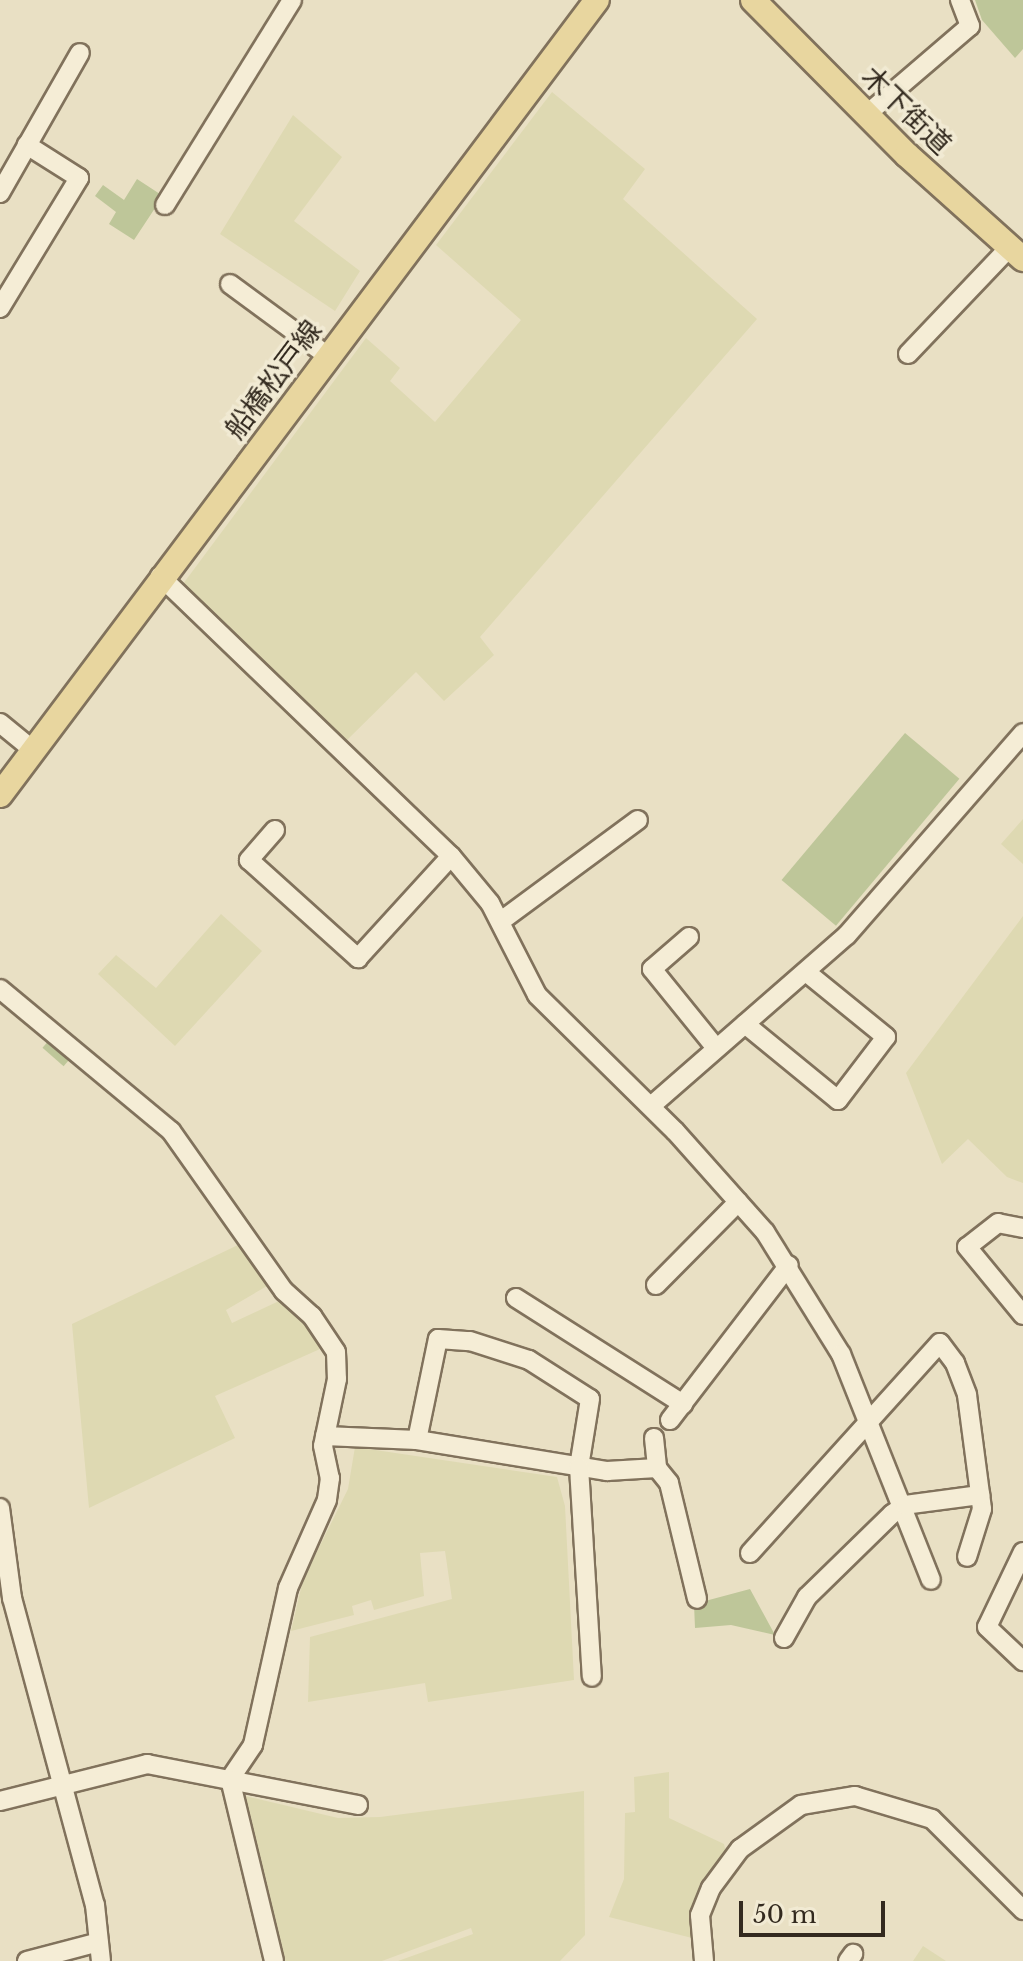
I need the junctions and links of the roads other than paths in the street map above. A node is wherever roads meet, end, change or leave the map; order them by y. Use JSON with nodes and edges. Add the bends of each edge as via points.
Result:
{"nodes":[{"id":1,"x":292,"y":0,"type":"edge"},
{"id":2,"x":597,"y":0,"type":"edge"},
{"id":3,"x":753,"y":0,"type":"edge"},
{"id":4,"x":960,"y":0,"type":"edge"},
{"id":5,"x":80,"y":53,"type":"dead end"},
{"id":6,"x":866,"y":115,"type":"junction"},
{"id":7,"x":27,"y":145,"type":"junction"},
{"id":8,"x":0,"y":193,"type":"edge"},
{"id":9,"x":165,"y":205,"type":"dead end"},
{"id":10,"x":1016,"y":253,"type":"edge"},
{"id":11,"x":230,"y":284,"type":"dead end"},
{"id":12,"x":0,"y":308,"type":"edge"},
{"id":13,"x":908,"y":354,"type":"dead end"},
{"id":14,"x":329,"y":357,"type":"junction"},
{"id":15,"x":160,"y":576,"type":"junction"},
{"id":16,"x":0,"y":723,"type":"edge"},
{"id":17,"x":1023,"y":733,"type":"edge"},
{"id":18,"x":33,"y":750,"type":"junction"},
{"id":19,"x":0,"y":795,"type":"edge"},
{"id":20,"x":638,"y":820,"type":"dead end"},
{"id":21,"x":275,"y":830,"type":"dead end"},
{"id":22,"x":451,"y":856,"type":"junction"},
{"id":23,"x":501,"y":921,"type":"junction"},
{"id":24,"x":689,"y":937,"type":"dead end"},
{"id":25,"x":806,"y":972,"type":"junction"},
{"id":26,"x":0,"y":989,"type":"edge"},
{"id":27,"x":745,"y":1024,"type":"junction"},
{"id":28,"x":716,"y":1048,"type":"junction"},
{"id":29,"x":651,"y":1106,"type":"junction"},
{"id":30,"x":738,"y":1202,"type":"junction"},
{"id":31,"x":1023,"y":1228,"type":"edge"},
{"id":32,"x":789,"y":1265,"type":"junction"},
{"id":33,"x":656,"y":1285,"type":"dead end"},
{"id":34,"x":516,"y":1298,"type":"dead end"},
{"id":35,"x":1023,"y":1315,"type":"edge"},
{"id":36,"x":683,"y":1404,"type":"junction"},
{"id":37,"x":670,"y":1420,"type":"dead end"},
{"id":38,"x":871,"y":1421,"type":"junction"},
{"id":39,"x":325,"y":1436,"type":"junction"},
{"id":40,"x":654,"y":1438,"type":"dead end"},
{"id":41,"x":417,"y":1440,"type":"junction"},
{"id":42,"x":579,"y":1467,"type":"junction"},
{"id":43,"x":657,"y":1468,"type":"junction"},
{"id":44,"x":980,"y":1495,"type":"junction"},
{"id":45,"x":905,"y":1505,"type":"junction"},
{"id":46,"x":0,"y":1508,"type":"edge"},
{"id":47,"x":1023,"y":1552,"type":"edge"},
{"id":48,"x":750,"y":1553,"type":"dead end"},
{"id":49,"x":967,"y":1557,"type":"dead end"},
{"id":50,"x":931,"y":1580,"type":"dead end"},
{"id":51,"x":697,"y":1599,"type":"dead end"},
{"id":52,"x":784,"y":1638,"type":"dead end"},
{"id":53,"x":1023,"y":1661,"type":"edge"},
{"id":54,"x":592,"y":1677,"type":"dead end"},
{"id":55,"x":230,"y":1779,"type":"junction"},
{"id":56,"x":65,"y":1786,"type":"junction"},
{"id":57,"x":0,"y":1801,"type":"edge"},
{"id":58,"x":358,"y":1805,"type":"dead end"},
{"id":59,"x":1023,"y":1910,"type":"edge"},
{"id":60,"x":99,"y":1942,"type":"junction"},
{"id":61,"x":27,"y":1961,"type":"edge"},
{"id":62,"x":101,"y":1961,"type":"edge"},
{"id":63,"x":274,"y":1961,"type":"edge"},
{"id":64,"x":704,"y":1961,"type":"edge"}],
"edges":[{"from":1,"to":9,"type":"street"},
{"from":2,"to":14,"type":"main road","name":"船橋松戸線"},
{"from":3,"to":6,"type":"main road","name":"木下街道"},
{"from":4,"to":6,"type":"street","via":[[970,26]]},
{"from":5,"to":7,"type":"street"},
{"from":6,"to":10,"type":"main road","name":"木下街道"},
{"from":7,"to":8,"type":"street"},
{"from":7,"to":12,"type":"street","via":[[79,178]]},
{"from":10,"to":13,"type":"street"},
{"from":11,"to":14,"type":"street"},
{"from":14,"to":15,"type":"main road","name":"船橋松戸線"},
{"from":15,"to":18,"type":"main road","name":"船橋松戸線"},
{"from":15,"to":22,"type":"street"},
{"from":16,"to":18,"type":"street"},
{"from":17,"to":25,"type":"street","via":[[881,899]]},
{"from":18,"to":19,"type":"main road","name":"船橋松戸線"},
{"from":20,"to":23,"type":"street"},
{"from":21,"to":22,"type":"street","via":[[249,860],[358,958]]},
{"from":22,"to":23,"type":"street"},
{"from":23,"to":29,"type":"street","via":[[537,995]]},
{"from":24,"to":28,"type":"street","via":[[652,969]]},
{"from":25,"to":27,"type":"street"},
{"from":25,"to":27,"type":"street","via":[[886,1037],[838,1100]]},
{"from":26,"to":39,"type":"street","via":[[171,1131],[284,1291],[332,1342],[338,1365]]},
{"from":27,"to":28,"type":"street"},
{"from":28,"to":29,"type":"street"},
{"from":29,"to":30,"type":"street"},
{"from":30,"to":32,"type":"street"},
{"from":30,"to":33,"type":"street"},
{"from":31,"to":35,"type":"street","via":[[998,1223],[967,1247]]},
{"from":32,"to":36,"type":"street"},
{"from":32,"to":38,"type":"street","via":[[841,1354]]},
{"from":34,"to":36,"type":"street"},
{"from":36,"to":37,"type":"street"},
{"from":38,"to":44,"type":"street","via":[[940,1343],[955,1363],[967,1395]]},
{"from":38,"to":45,"type":"street"},
{"from":38,"to":48,"type":"street"},
{"from":39,"to":41,"type":"street"},
{"from":39,"to":55,"type":"street","via":[[327,1500],[288,1588],[253,1745]]},
{"from":40,"to":43,"type":"street"},
{"from":41,"to":42,"type":"street"},
{"from":41,"to":42,"type":"street","via":[[438,1339],[470,1341],[529,1360],[590,1399]]},
{"from":42,"to":43,"type":"street"},
{"from":42,"to":54,"type":"street"},
{"from":43,"to":51,"type":"street","via":[[669,1483]]},
{"from":44,"to":45,"type":"street"},
{"from":44,"to":49,"type":"street","via":[[982,1509]]},
{"from":45,"to":50,"type":"street"},
{"from":45,"to":52,"type":"street","via":[[807,1597]]},
{"from":46,"to":56,"type":"street","via":[[12,1598]]},
{"from":47,"to":53,"type":"street","via":[[987,1627]]},
{"from":55,"to":56,"type":"street","via":[[147,1764]]},
{"from":55,"to":58,"type":"street"},
{"from":55,"to":63,"type":"street"},
{"from":56,"to":57,"type":"street"},
{"from":56,"to":60,"type":"street"},
{"from":59,"to":64,"type":"street","via":[[932,1819],[855,1796],[801,1805],[740,1849],[700,1915]]},
{"from":60,"to":61,"type":"street"},
{"from":60,"to":62,"type":"street"}]}
